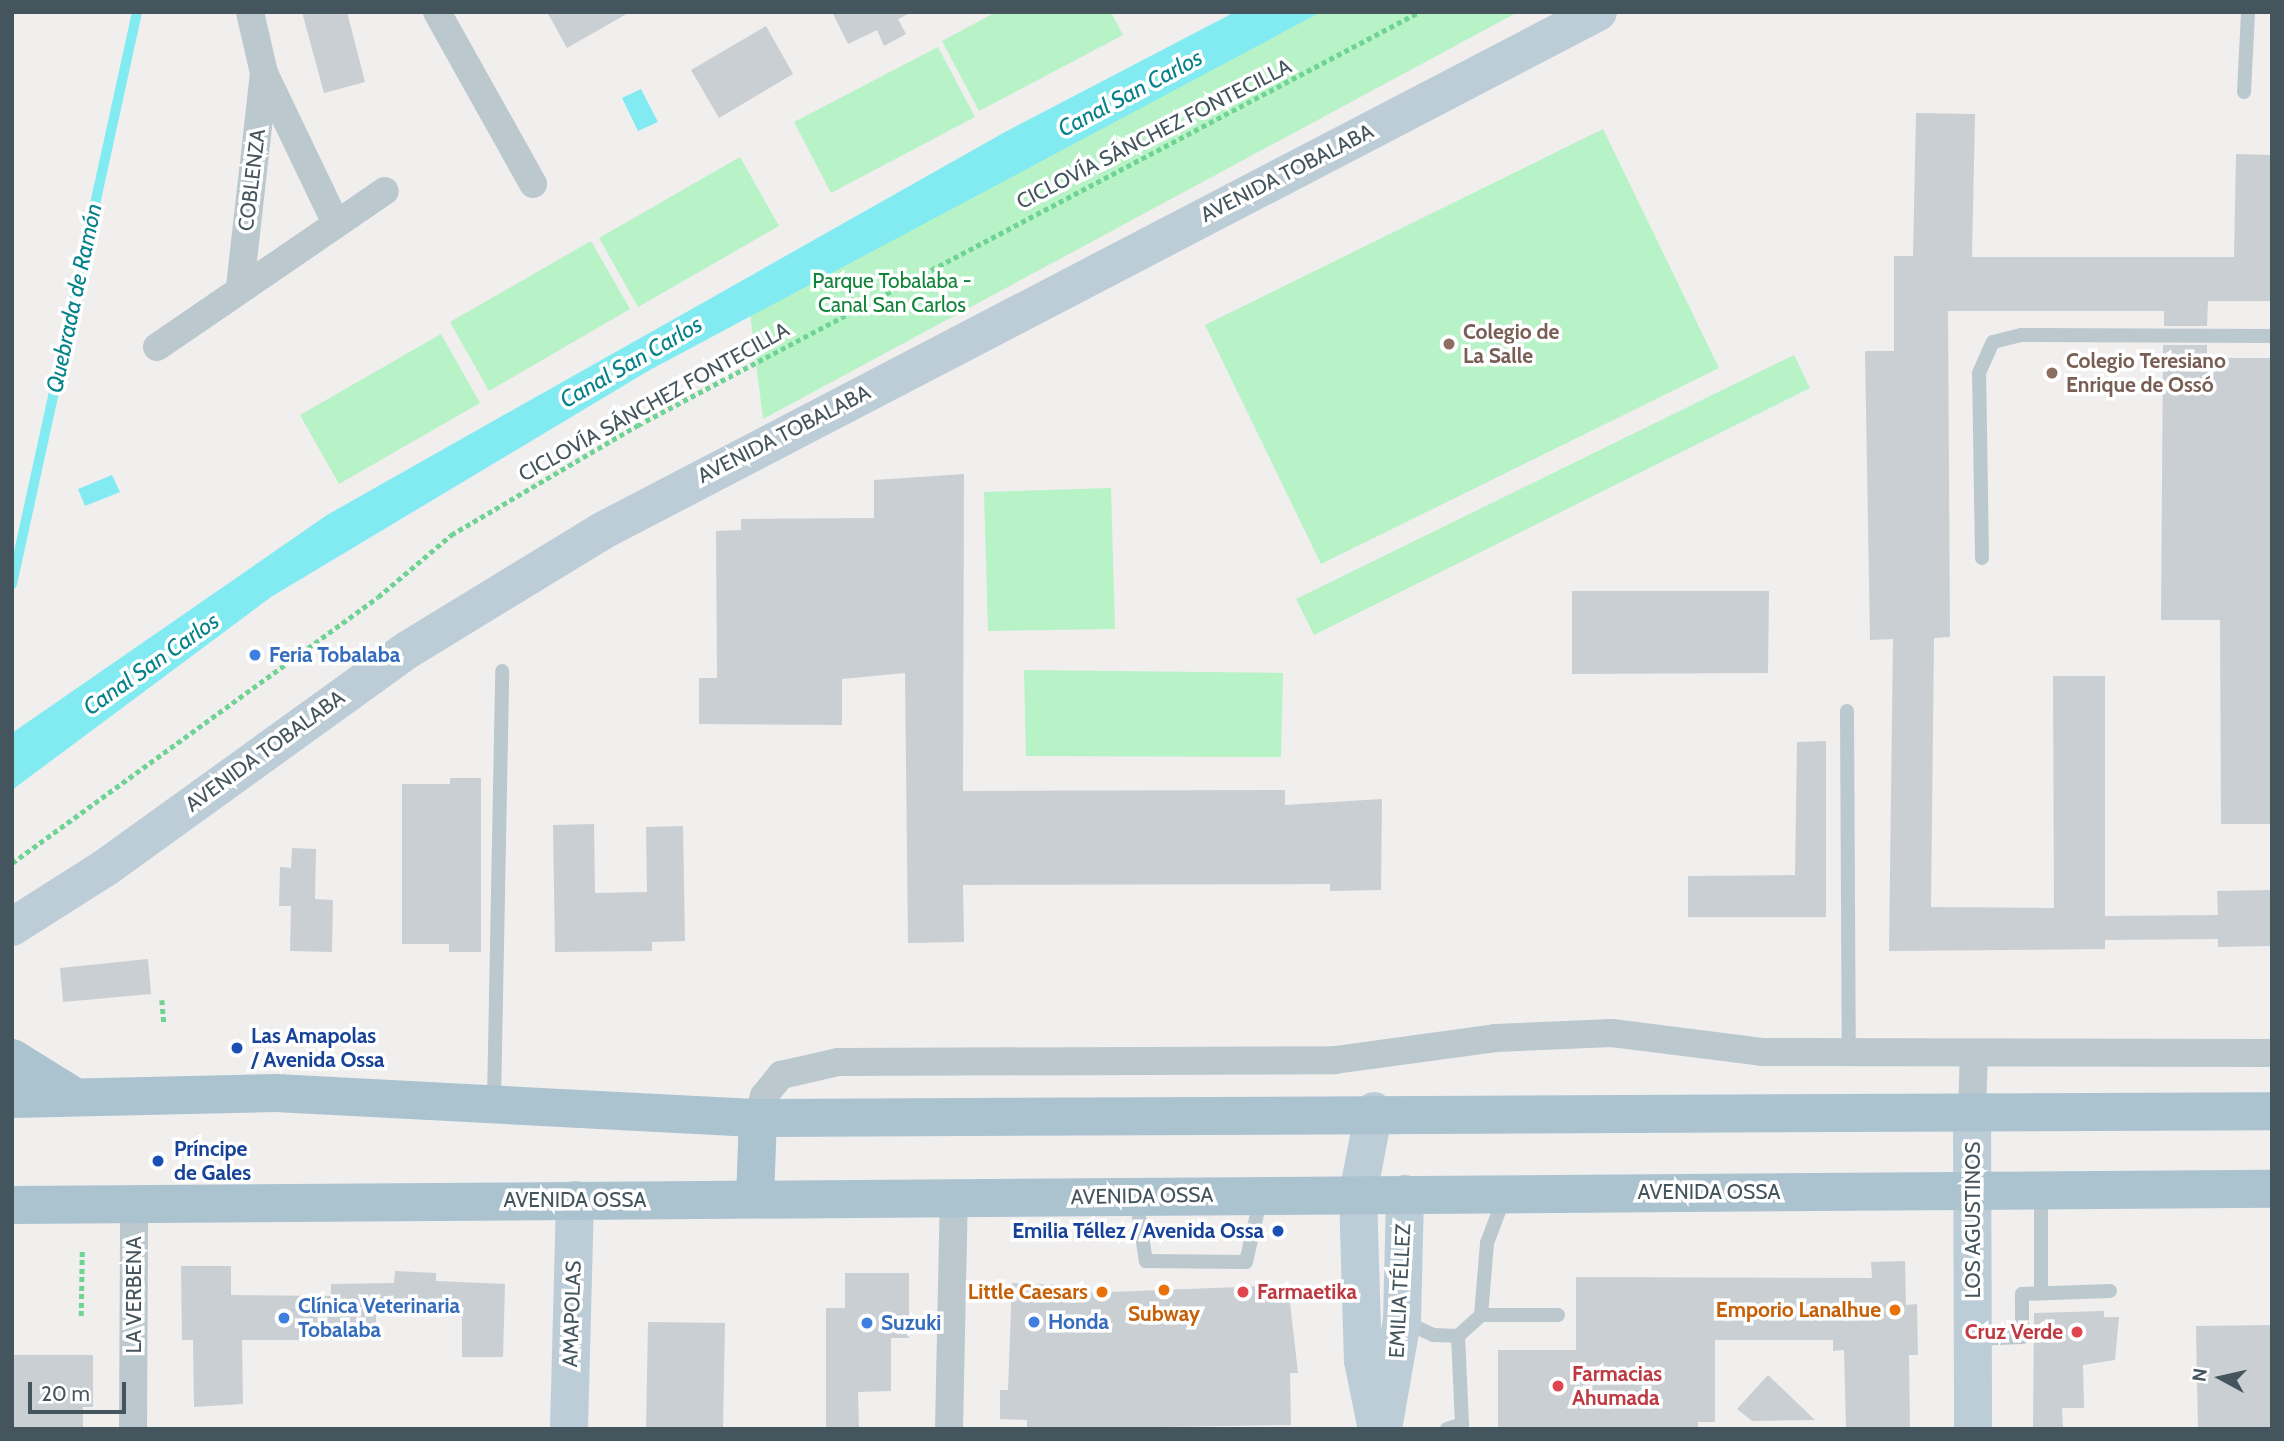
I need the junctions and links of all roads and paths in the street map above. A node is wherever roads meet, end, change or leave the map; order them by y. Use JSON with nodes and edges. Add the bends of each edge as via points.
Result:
{"nodes":[{"id":1,"x":250,"y":12,"type":"edge"},
{"id":2,"x":437,"y":12,"type":"edge"},
{"id":3,"x":1419,"y":12,"type":"edge"},
{"id":4,"x":1598,"y":12,"type":"edge"},
{"id":5,"x":2248,"y":12,"type":"edge"},
{"id":6,"x":264,"y":73,"type":"junction"},
{"id":7,"x":2244,"y":92,"type":"dead end"},
{"id":8,"x":533,"y":184,"type":"dead end"},
{"id":9,"x":385,"y":191,"type":"dead end"},
{"id":10,"x":336,"y":223,"type":"junction"},
{"id":11,"x":240,"y":287,"type":"junction"},
{"id":12,"x":2272,"y":336,"type":"edge"},
{"id":13,"x":157,"y":347,"type":"dead end"},
{"id":14,"x":1982,"y":558,"type":"dead end"},
{"id":15,"x":502,"y":671,"type":"dead end"},
{"id":16,"x":1847,"y":711,"type":"dead end"},
{"id":17,"x":12,"y":863,"type":"edge"},
{"id":18,"x":12,"y":927,"type":"edge"},
{"id":19,"x":162,"y":1000,"type":"dead end"},
{"id":20,"x":164,"y":1024,"type":"dead end"},
{"id":21,"x":1849,"y":1052,"type":"junction"},
{"id":22,"x":1973,"y":1053,"type":"junction"},
{"id":23,"x":2272,"y":1053,"type":"edge"},
{"id":24,"x":12,"y":1058,"type":"edge"},
{"id":25,"x":75,"y":1097,"type":"junction"},
{"id":26,"x":12,"y":1099,"type":"edge"},
{"id":27,"x":494,"y":1101,"type":"junction"},
{"id":28,"x":1374,"y":1111,"type":"junction"},
{"id":29,"x":2272,"y":1111,"type":"edge"},
{"id":30,"x":1972,"y":1112,"type":"junction"},
{"id":31,"x":758,"y":1118,"type":"junction"},
{"id":32,"x":2272,"y":1189,"type":"edge"},
{"id":33,"x":2041,"y":1190,"type":"junction"},
{"id":34,"x":1973,"y":1191,"type":"junction"},
{"id":35,"x":1506,"y":1193,"type":"junction"},
{"id":36,"x":1358,"y":1194,"type":"junction"},
{"id":37,"x":1405,"y":1194,"type":"junction"},
{"id":38,"x":1262,"y":1195,"type":"junction"},
{"id":39,"x":1136,"y":1196,"type":"junction"},
{"id":40,"x":954,"y":1198,"type":"junction"},
{"id":41,"x":575,"y":1199,"type":"junction"},
{"id":42,"x":755,"y":1199,"type":"junction"},
{"id":43,"x":134,"y":1202,"type":"junction"},
{"id":44,"x":12,"y":1205,"type":"edge"},
{"id":45,"x":82,"y":1251,"type":"dead end"},
{"id":46,"x":2110,"y":1292,"type":"dead end"},
{"id":47,"x":2041,"y":1293,"type":"junction"},
{"id":48,"x":1481,"y":1315,"type":"junction"},
{"id":49,"x":1558,"y":1315,"type":"dead end"},
{"id":50,"x":81,"y":1317,"type":"dead end"},
{"id":51,"x":1402,"y":1320,"type":"junction"},
{"id":52,"x":1458,"y":1336,"type":"junction"},
{"id":53,"x":1973,"y":1339,"type":"junction"},
{"id":54,"x":133,"y":1429,"type":"edge"},
{"id":55,"x":569,"y":1429,"type":"edge"},
{"id":56,"x":949,"y":1429,"type":"edge"},
{"id":57,"x":1377,"y":1429,"type":"edge"},
{"id":58,"x":1382,"y":1429,"type":"edge"},
{"id":59,"x":1447,"y":1429,"type":"edge"},
{"id":60,"x":1973,"y":1429,"type":"edge"}],
"edges":[{"from":1,"to":6,"type":"street","name":"COBLENZA"},
{"from":2,"to":8,"type":"street"},
{"from":3,"to":17,"type":"path","name":"CICLOVÍA SÁNCHEZ FONTECILLA","via":[[639,425],[451,535],[379,597]]},
{"from":4,"to":18,"type":"main road","name":"AVENIDA TOBALABA","via":[[602,531],[409,649],[105,868]]},
{"from":5,"to":7,"type":"lane"},
{"from":6,"to":10,"type":"street","name":"COBLENZA"},
{"from":6,"to":11,"type":"street","name":"COBLENZA"},
{"from":9,"to":10,"type":"street"},
{"from":10,"to":11,"type":"street"},
{"from":11,"to":13,"type":"street"},
{"from":12,"to":14,"type":"lane","via":[[2021,335],[1993,342],[1979,373]]},
{"from":15,"to":27,"type":"lane"},
{"from":16,"to":21,"type":"lane"},
{"from":19,"to":20,"type":"path"},
{"from":21,"to":22,"type":"street"},
{"from":21,"to":31,"type":"street","via":[[1762,1052],[1612,1033],[1495,1038],[1335,1059],[838,1062],[781,1075],[764,1096]]},
{"from":22,"to":23,"type":"street"},
{"from":22,"to":30,"type":"street","name":"LOS AGUSTINOS"},
{"from":24,"to":25,"type":"main road"},
{"from":25,"to":26,"type":"main road"},
{"from":25,"to":27,"type":"main road","via":[[276,1093]]},
{"from":27,"to":31,"type":"main road"},
{"from":28,"to":30,"type":"main road"},
{"from":28,"to":31,"type":"main road"},
{"from":28,"to":36,"type":"main road","name":"EMILIA TÉLLEZ"},
{"from":29,"to":30,"type":"main road"},
{"from":30,"to":34,"type":"main road","name":"LOS AGUSTINOS"},
{"from":31,"to":42,"type":"main road"},
{"from":32,"to":33,"type":"main road","name":"AVENIDA OSSA"},
{"from":33,"to":34,"type":"main road","name":"AVENIDA OSSA"},
{"from":33,"to":47,"type":"lane"},
{"from":34,"to":35,"type":"main road","name":"AVENIDA OSSA"},
{"from":34,"to":53,"type":"main road","name":"LOS AGUSTINOS"},
{"from":35,"to":37,"type":"main road","name":"AVENIDA OSSA"},
{"from":35,"to":48,"type":"lane","via":[[1487,1243]]},
{"from":36,"to":37,"type":"main road","name":"AVENIDA OSSA"},
{"from":36,"to":38,"type":"main road","name":"AVENIDA OSSA"},
{"from":36,"to":57,"type":"main road","name":"EMILIA TÉLLEZ","via":[[1363,1361]]},
{"from":37,"to":51,"type":"main road","name":"EMILIA TÉLLEZ"},
{"from":38,"to":39,"type":"main road","name":"AVENIDA OSSA"},
{"from":38,"to":39,"type":"lane","via":[[1246,1262],[1146,1261]]},
{"from":39,"to":40,"type":"main road","name":"AVENIDA OSSA"},
{"from":40,"to":42,"type":"main road","name":"AVENIDA OSSA"},
{"from":40,"to":56,"type":"street"},
{"from":41,"to":42,"type":"main road","name":"AVENIDA OSSA"},
{"from":41,"to":43,"type":"main road","name":"AVENIDA OSSA"},
{"from":41,"to":55,"type":"main road","name":"AMAPOLAS"},
{"from":43,"to":44,"type":"main road","name":"AVENIDA OSSA"},
{"from":43,"to":54,"type":"street","name":"LA VERBENA"},
{"from":45,"to":50,"type":"path"},
{"from":46,"to":47,"type":"lane"},
{"from":47,"to":53,"type":"lane","via":[[2022,1294],[2022,1337]]},
{"from":48,"to":49,"type":"lane"},
{"from":48,"to":52,"type":"lane"},
{"from":51,"to":52,"type":"lane","via":[[1433,1335]]},
{"from":51,"to":58,"type":"main road","name":"EMILIA TÉLLEZ"},
{"from":52,"to":59,"type":"lane","via":[[1462,1424]]},
{"from":53,"to":60,"type":"main road","name":"LOS AGUSTINOS"}]}
